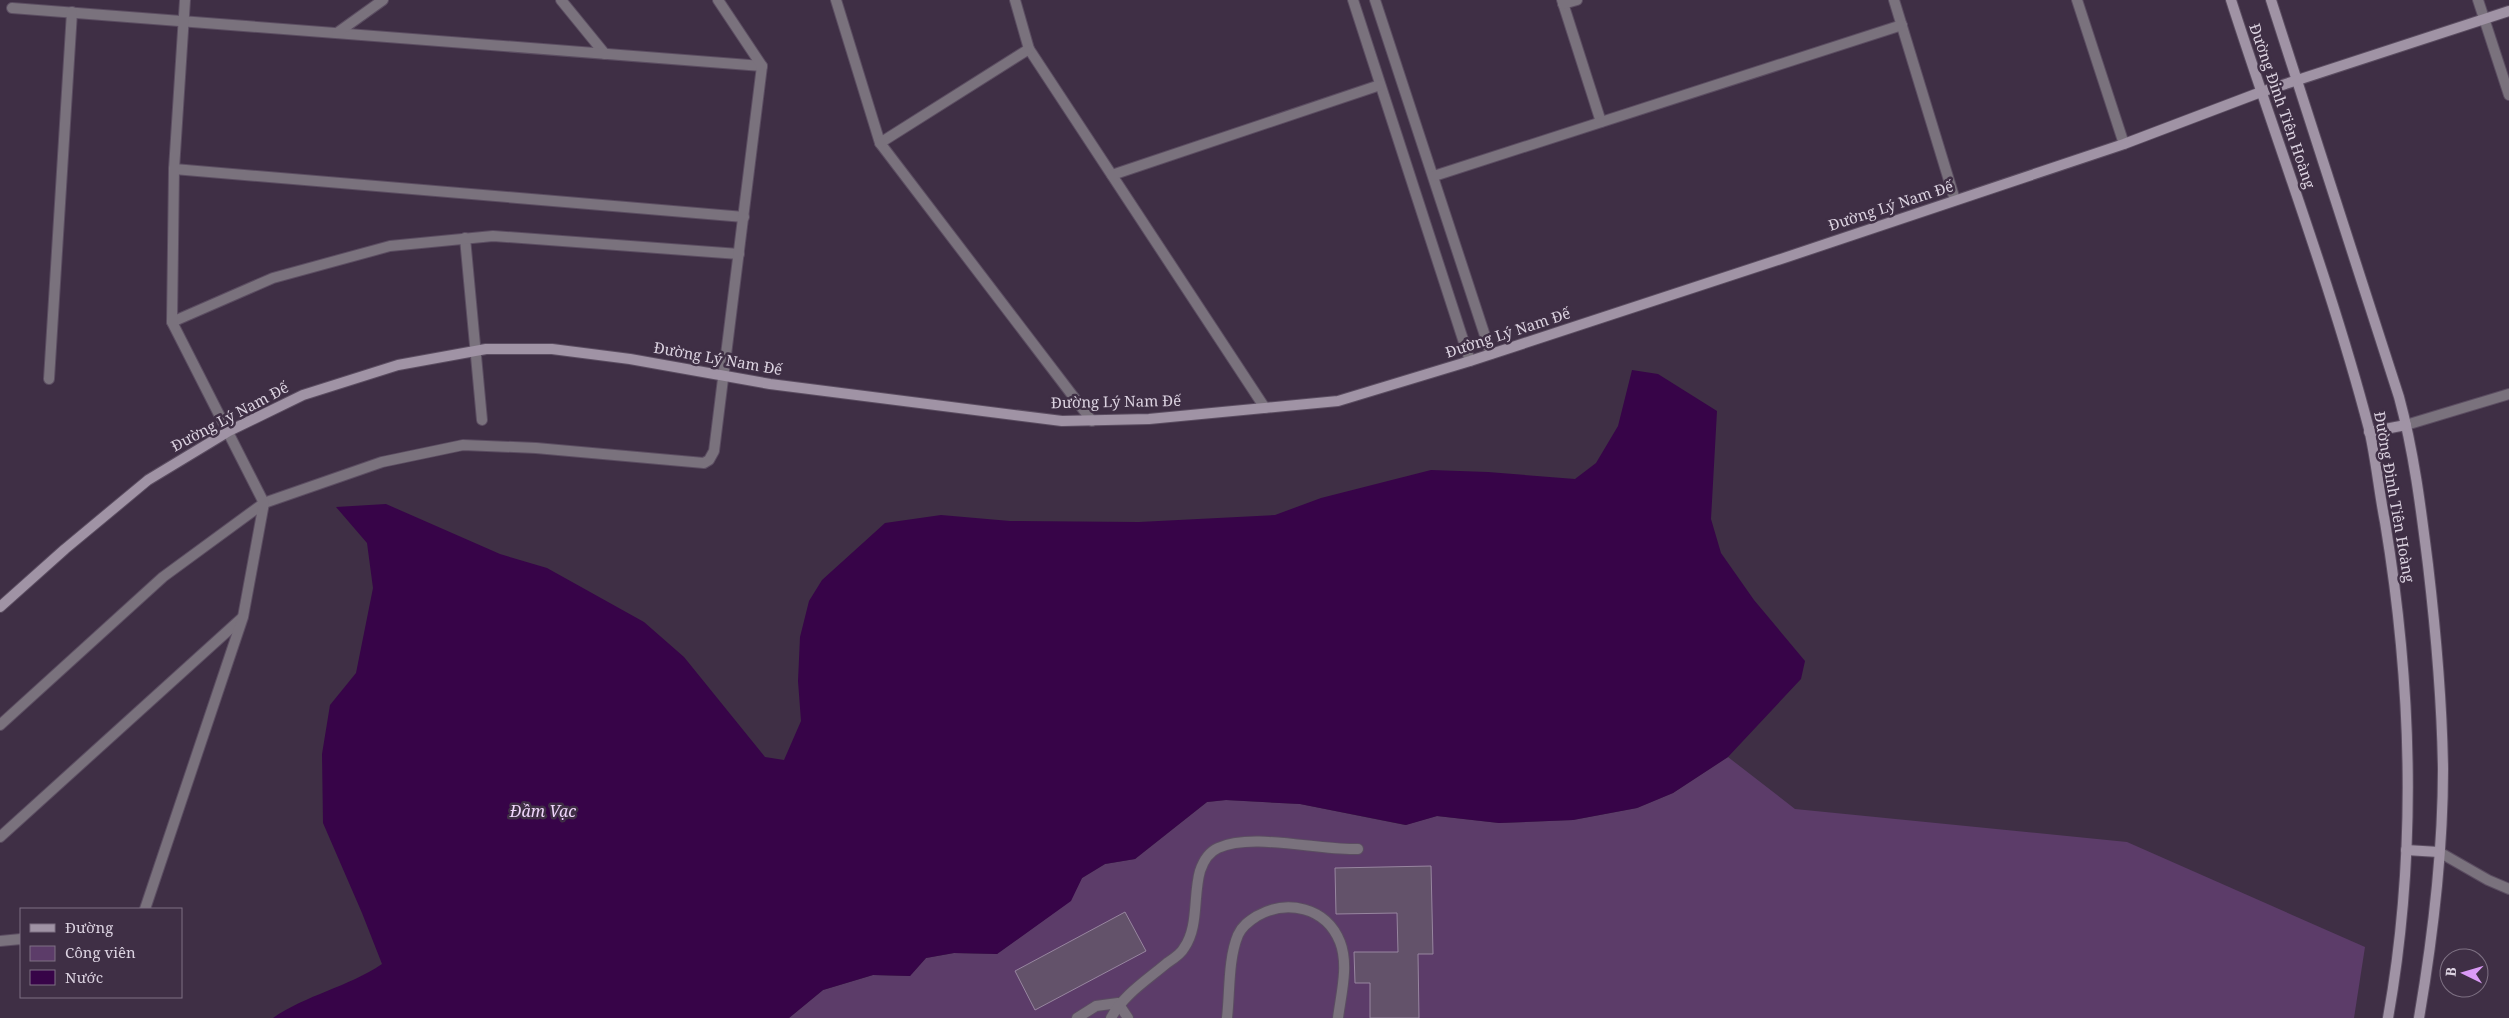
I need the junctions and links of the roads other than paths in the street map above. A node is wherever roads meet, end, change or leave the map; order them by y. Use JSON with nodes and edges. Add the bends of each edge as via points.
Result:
{"nodes":[{"id":1,"x":185,"y":0,"type":"edge"},
{"id":2,"x":383,"y":0,"type":"edge"},
{"id":3,"x":561,"y":0,"type":"edge"},
{"id":4,"x":718,"y":0,"type":"edge"},
{"id":5,"x":836,"y":0,"type":"edge"},
{"id":6,"x":1015,"y":0,"type":"edge"},
{"id":7,"x":1353,"y":0,"type":"edge"},
{"id":8,"x":1375,"y":0,"type":"edge"},
{"id":9,"x":1577,"y":0,"type":"edge"},
{"id":10,"x":1894,"y":0,"type":"edge"},
{"id":11,"x":2077,"y":0,"type":"edge"},
{"id":12,"x":2230,"y":0,"type":"edge"},
{"id":13,"x":2272,"y":0,"type":"edge"},
{"id":14,"x":2478,"y":0,"type":"edge"},
{"id":15,"x":1563,"y":2,"type":"edge"},
{"id":16,"x":12,"y":8,"type":"dead end"},
{"id":17,"x":2509,"y":11,"type":"edge"},
{"id":18,"x":72,"y":12,"type":"junction"},
{"id":19,"x":2484,"y":19,"type":"junction"},
{"id":20,"x":183,"y":21,"type":"junction"},
{"id":21,"x":1902,"y":25,"type":"junction"},
{"id":22,"x":337,"y":33,"type":"junction"},
{"id":23,"x":1030,"y":49,"type":"junction"},
{"id":24,"x":605,"y":54,"type":"junction"},
{"id":25,"x":762,"y":66,"type":"junction"},
{"id":26,"x":2297,"y":81,"type":"junction"},
{"id":27,"x":1380,"y":85,"type":"junction"},
{"id":28,"x":2261,"y":92,"type":"junction"},
{"id":29,"x":2509,"y":95,"type":"edge"},
{"id":30,"x":1601,"y":122,"type":"junction"},
{"id":31,"x":880,"y":143,"type":"junction"},
{"id":32,"x":2124,"y":144,"type":"junction"},
{"id":33,"x":174,"y":169,"type":"junction"},
{"id":34,"x":1112,"y":175,"type":"junction"},
{"id":35,"x":1434,"y":176,"type":"junction"},
{"id":36,"x":1955,"y":200,"type":"junction"},
{"id":37,"x":744,"y":217,"type":"junction"},
{"id":38,"x":465,"y":238,"type":"junction"},
{"id":39,"x":739,"y":254,"type":"junction"},
{"id":40,"x":172,"y":322,"type":"junction"},
{"id":41,"x":474,"y":352,"type":"junction"},
{"id":42,"x":1491,"y":354,"type":"junction"},
{"id":43,"x":1470,"y":361,"type":"junction"},
{"id":44,"x":724,"y":376,"type":"junction"},
{"id":45,"x":49,"y":379,"type":"dead end"},
{"id":46,"x":2509,"y":394,"type":"edge"},
{"id":47,"x":1265,"y":408,"type":"junction"},
{"id":48,"x":482,"y":420,"type":"dead end"},
{"id":49,"x":1092,"y":421,"type":"junction"},
{"id":50,"x":2406,"y":424,"type":"junction"},
{"id":51,"x":229,"y":431,"type":"junction"},
{"id":52,"x":2369,"y":432,"type":"junction"},
{"id":53,"x":264,"y":503,"type":"junction"},
{"id":54,"x":0,"y":607,"type":"edge"},
{"id":55,"x":243,"y":617,"type":"junction"},
{"id":56,"x":0,"y":726,"type":"edge"},
{"id":57,"x":0,"y":838,"type":"edge"},
{"id":58,"x":1358,"y":849,"type":"dead end"},
{"id":59,"x":2406,"y":850,"type":"junction"},
{"id":60,"x":2439,"y":852,"type":"junction"},
{"id":61,"x":2509,"y":889,"type":"edge"},
{"id":62,"x":145,"y":908,"type":"edge"},
{"id":63,"x":20,"y":939,"type":"edge"},
{"id":64,"x":0,"y":941,"type":"edge"},
{"id":65,"x":1118,"y":1003,"type":"junction"},
{"id":66,"x":1077,"y":1018,"type":"edge"},
{"id":67,"x":1111,"y":1018,"type":"edge"},
{"id":68,"x":1128,"y":1018,"type":"edge"},
{"id":69,"x":1227,"y":1018,"type":"edge"},
{"id":70,"x":1338,"y":1018,"type":"edge"},
{"id":71,"x":2388,"y":1018,"type":"edge"},
{"id":72,"x":2419,"y":1018,"type":"edge"}],
"edges":[{"from":1,"to":20,"type":"street"},
{"from":2,"to":22,"type":"street"},
{"from":3,"to":24,"type":"street"},
{"from":4,"to":25,"type":"street"},
{"from":5,"to":31,"type":"street"},
{"from":6,"to":23,"type":"street"},
{"from":7,"to":27,"type":"street"},
{"from":8,"to":35,"type":"street"},
{"from":9,"to":15,"type":"street"},
{"from":10,"to":21,"type":"street"},
{"from":11,"to":32,"type":"street"},
{"from":12,"to":28,"type":"street","name":"Đường Đinh Tiên Hoàng"},
{"from":13,"to":26,"type":"street"},
{"from":14,"to":19,"type":"street"},
{"from":15,"to":30,"type":"street"},
{"from":16,"to":18,"type":"street"},
{"from":17,"to":19,"type":"street","name":"Đường Lý Nam Đế"},
{"from":18,"to":20,"type":"street"},
{"from":18,"to":45,"type":"street"},
{"from":19,"to":26,"type":"street","name":"Đường Lý Nam Đế"},
{"from":19,"to":29,"type":"street"},
{"from":20,"to":22,"type":"street"},
{"from":20,"to":33,"type":"street"},
{"from":21,"to":30,"type":"street"},
{"from":21,"to":36,"type":"street"},
{"from":22,"to":24,"type":"street"},
{"from":23,"to":31,"type":"street"},
{"from":23,"to":34,"type":"street"},
{"from":24,"to":25,"type":"street"},
{"from":25,"to":37,"type":"street"},
{"from":26,"to":28,"type":"street","name":"Đường Lý Nam Đế"},
{"from":26,"to":50,"type":"street"},
{"from":27,"to":34,"type":"street"},
{"from":27,"to":43,"type":"street"},
{"from":28,"to":32,"type":"street","name":"Đường Lý Nam Đế"},
{"from":28,"to":52,"type":"street","name":"Đường Đinh Tiên Hoàng","via":[[2335,311]]},
{"from":30,"to":35,"type":"street"},
{"from":31,"to":49,"type":"street"},
{"from":32,"to":36,"type":"street","name":"Đường Lý Nam Đế"},
{"from":33,"to":37,"type":"street"},
{"from":33,"to":40,"type":"street"},
{"from":34,"to":47,"type":"street"},
{"from":35,"to":42,"type":"street"},
{"from":36,"to":42,"type":"street","name":"Đường Lý Nam Đế"},
{"from":37,"to":39,"type":"street"},
{"from":38,"to":39,"type":"street","via":[[493,236]]},
{"from":38,"to":40,"type":"street","via":[[390,246],[274,278]]},
{"from":38,"to":41,"type":"street"},
{"from":39,"to":44,"type":"street"},
{"from":40,"to":51,"type":"street"},
{"from":41,"to":44,"type":"street","name":"Đường Lý Nam Đế","via":[[552,349]]},
{"from":41,"to":48,"type":"street"},
{"from":41,"to":51,"type":"street","name":"Đường Lý Nam Đế","via":[[398,365],[303,395]]},
{"from":42,"to":43,"type":"street","name":"Đường Lý Nam Đế"},
{"from":43,"to":47,"type":"street","name":"Đường Lý Nam Đế","via":[[1338,401]]},
{"from":44,"to":49,"type":"street","name":"Đường Lý Nam Đế","via":[[1043,419]]},
{"from":44,"to":53,"type":"street","via":[[714,451],[704,463],[463,445],[382,462]]},
{"from":46,"to":50,"type":"street"},
{"from":47,"to":49,"type":"street","name":"Đường Lý Nam Đế"},
{"from":50,"to":52,"type":"street"},
{"from":50,"to":60,"type":"street","via":[[2423,522],[2438,648],[2443,769]]},
{"from":51,"to":53,"type":"street"},
{"from":51,"to":54,"type":"street","name":"Đường Lý Nam Đế","via":[[148,480]]},
{"from":52,"to":59,"type":"street","name":"Đường Đinh Tiên Hoàng","via":[[2394,582],[2404,676]]},
{"from":53,"to":55,"type":"street"},
{"from":53,"to":56,"type":"street","via":[[163,577]]},
{"from":55,"to":57,"type":"street"},
{"from":55,"to":62,"type":"street"},
{"from":58,"to":65,"type":"street","via":[[1271,842],[1236,843],[1218,848],[1208,855],[1201,867],[1190,937],[1183,950]]},
{"from":59,"to":60,"type":"street"},
{"from":59,"to":71,"type":"street","name":"Đường Đinh Tiên Hoàng"},
{"from":60,"to":61,"type":"street"},
{"from":60,"to":72,"type":"street"},
{"from":63,"to":64,"type":"street"},
{"from":65,"to":66,"type":"street","via":[[1096,1006]]},
{"from":65,"to":67,"type":"street"},
{"from":65,"to":68,"type":"street"},
{"from":69,"to":70,"type":"street","via":[[1238,934],[1259,915],[1275,908],[1291,907],[1308,910],[1321,917],[1340,942],[1344,959]]}]}
